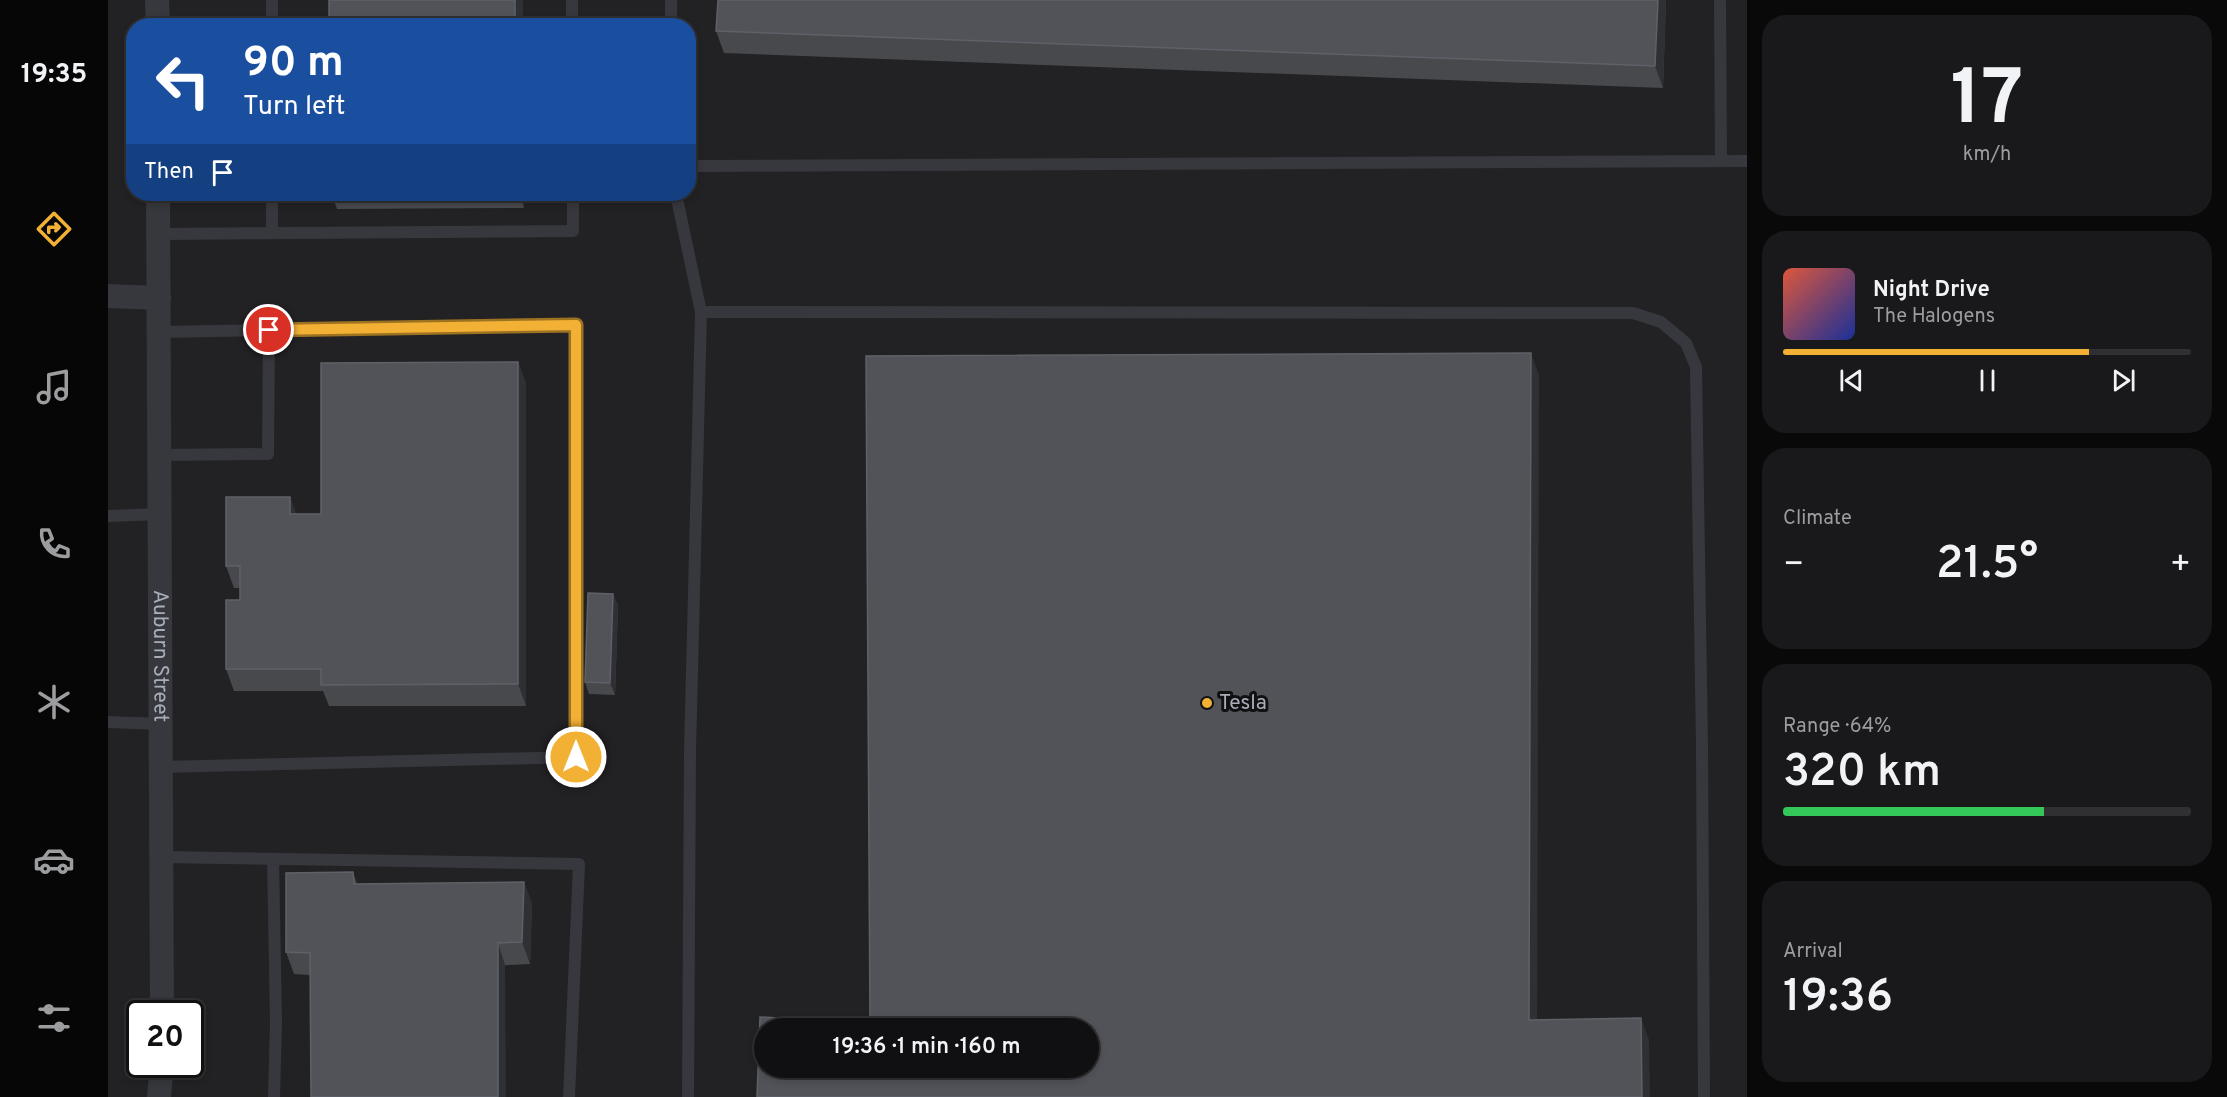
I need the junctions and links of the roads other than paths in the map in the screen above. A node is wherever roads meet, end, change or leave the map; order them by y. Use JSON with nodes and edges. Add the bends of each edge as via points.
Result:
{"nodes":[{"id":1,"x":157,"y":0,"type":"edge"},
{"id":2,"x":272,"y":0,"type":"edge"},
{"id":3,"x":572,"y":0,"type":"edge"},
{"id":4,"x":671,"y":0,"type":"edge"},
{"id":5,"x":1720,"y":0,"type":"edge"},
{"id":6,"x":158,"y":18,"type":"edge"},
{"id":7,"x":272,"y":18,"type":"edge"},
{"id":8,"x":572,"y":18,"type":"edge"},
{"id":9,"x":671,"y":18,"type":"edge"},
{"id":10,"x":1721,"y":160,"type":"junction"},
{"id":11,"x":1747,"y":161,"type":"edge"},
{"id":12,"x":696,"y":166,"type":"edge"},
{"id":13,"x":158,"y":201,"type":"edge"},
{"id":14,"x":272,"y":201,"type":"edge"},
{"id":15,"x":573,"y":201,"type":"edge"},
{"id":16,"x":677,"y":201,"type":"edge"},
{"id":17,"x":272,"y":233,"type":"junction"},
{"id":18,"x":158,"y":234,"type":"junction"},
{"id":19,"x":108,"y":296,"type":"edge"},
{"id":20,"x":159,"y":298,"type":"junction"},
{"id":21,"x":701,"y":312,"type":"junction"},
{"id":22,"x":269,"y":330,"type":"junction"},
{"id":23,"x":159,"y":332,"type":"junction"},
{"id":24,"x":160,"y":455,"type":"junction"},
{"id":25,"x":160,"y":514,"type":"junction"},
{"id":26,"x":108,"y":516,"type":"edge"},
{"id":27,"x":108,"y":723,"type":"edge"},
{"id":28,"x":160,"y":724,"type":"junction"},
{"id":29,"x":161,"y":766,"type":"junction"},
{"id":30,"x":161,"y":857,"type":"junction"},
{"id":31,"x":273,"y":859,"type":"junction"},
{"id":32,"x":162,"y":1000,"type":"edge"},
{"id":33,"x":161,"y":1078,"type":"edge"},
{"id":34,"x":159,"y":1097,"type":"edge"},
{"id":35,"x":166,"y":1097,"type":"edge"},
{"id":36,"x":274,"y":1097,"type":"edge"},
{"id":37,"x":570,"y":1097,"type":"edge"},
{"id":38,"x":688,"y":1097,"type":"edge"},
{"id":39,"x":1704,"y":1097,"type":"edge"}],
"edges":[{"from":1,"to":6,"type":"street"},
{"from":2,"to":7,"type":"lane"},
{"from":3,"to":8,"type":"lane"},
{"from":4,"to":9,"type":"lane"},
{"from":5,"to":10,"type":"lane"},
{"from":10,"to":11,"type":"lane"},
{"from":10,"to":12,"type":"lane"},
{"from":13,"to":18,"type":"street","name":"Auburn Street"},
{"from":14,"to":17,"type":"lane"},
{"from":15,"to":17,"type":"lane","via":[[573,231]]},
{"from":16,"to":21,"type":"lane"},
{"from":17,"to":18,"type":"lane"},
{"from":18,"to":20,"type":"street","name":"Auburn Street"},
{"from":19,"to":20,"type":"street"},
{"from":20,"to":23,"type":"street","name":"Auburn Street"},
{"from":21,"to":38,"type":"lane","via":[[690,752]]},
{"from":21,"to":39,"type":"lane","via":[[1633,313],[1661,322],[1686,343],[1696,367]]},
{"from":22,"to":23,"type":"lane"},
{"from":22,"to":24,"type":"lane","via":[[268,454]]},
{"from":22,"to":29,"type":"lane","via":[[576,325],[576,757]]},
{"from":23,"to":24,"type":"street","name":"Auburn Street"},
{"from":24,"to":25,"type":"street","name":"Auburn Street"},
{"from":25,"to":26,"type":"lane"},
{"from":25,"to":28,"type":"street","name":"Auburn Street"},
{"from":27,"to":28,"type":"lane"},
{"from":28,"to":29,"type":"street","name":"Auburn Street"},
{"from":29,"to":30,"type":"street","name":"Auburn Street"},
{"from":30,"to":31,"type":"lane"},
{"from":30,"to":32,"type":"street","name":"Auburn Street"},
{"from":31,"to":36,"type":"lane"},
{"from":31,"to":37,"type":"lane","via":[[579,864]]},
{"from":33,"to":34,"type":"street"},
{"from":34,"to":35,"type":"lane"}]}
